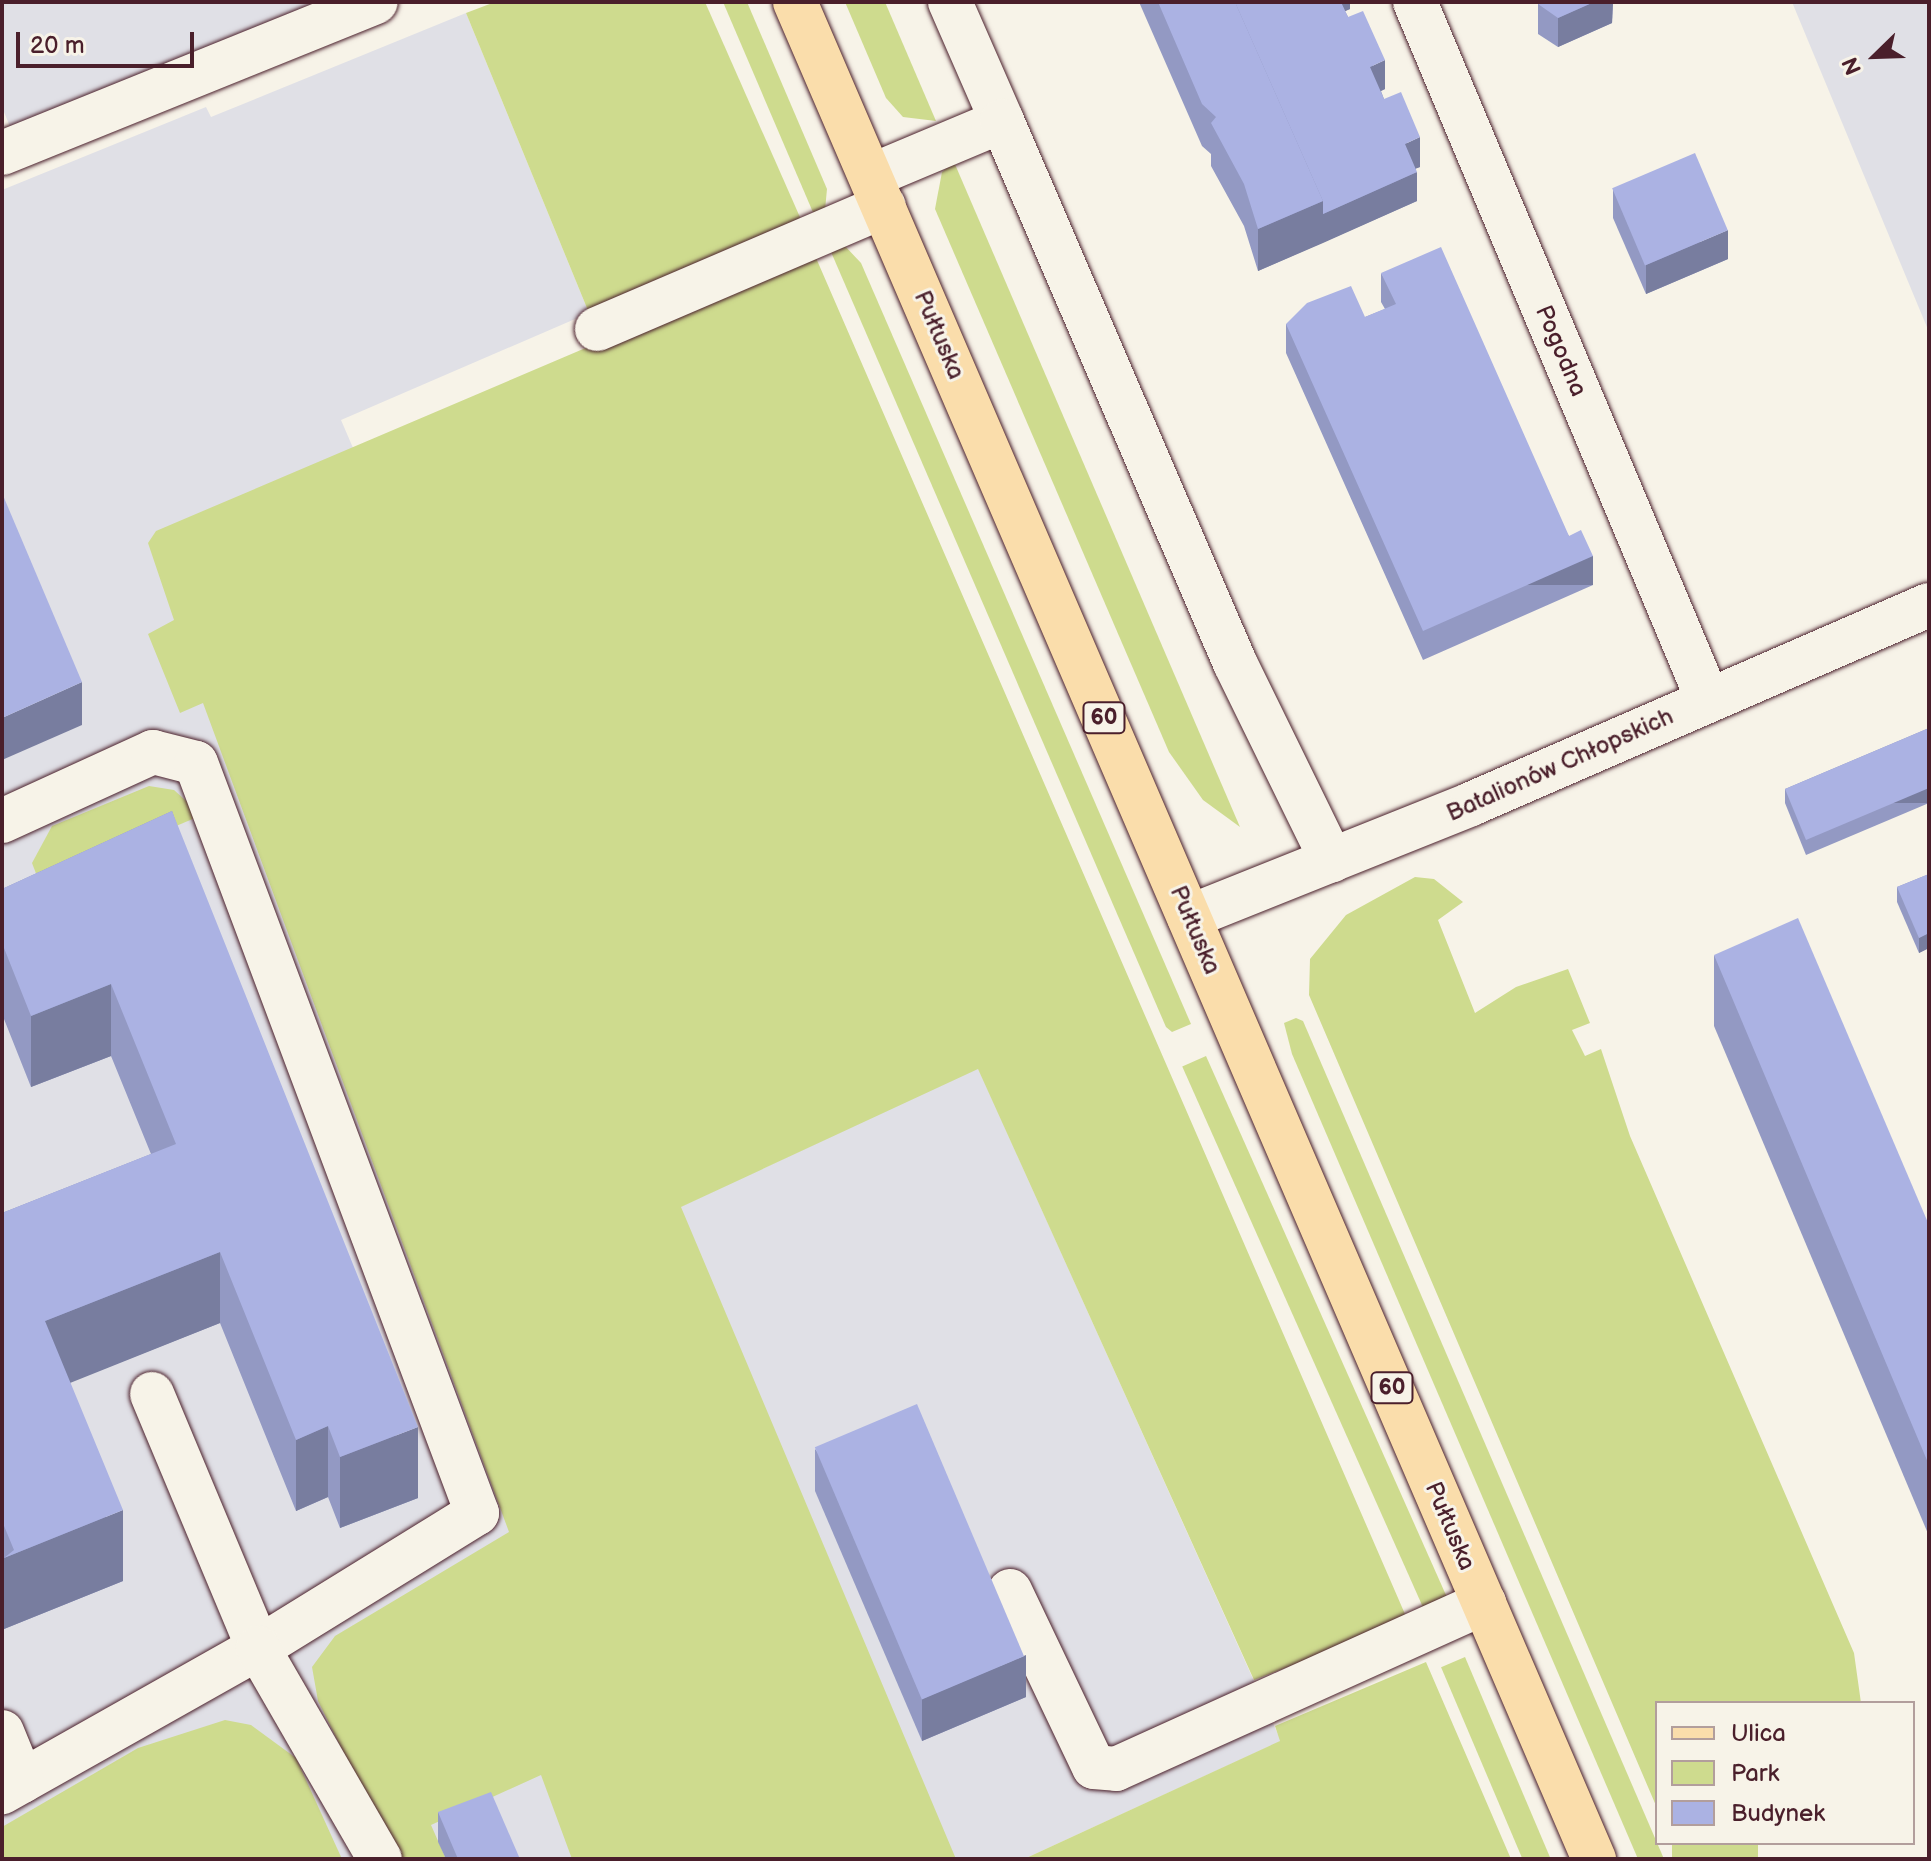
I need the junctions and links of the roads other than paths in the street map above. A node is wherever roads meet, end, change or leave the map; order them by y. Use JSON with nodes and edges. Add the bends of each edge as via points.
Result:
{"nodes":[{"id":1,"x":376,"y":2,"type":"edge"},
{"id":2,"x":795,"y":2,"type":"edge"},
{"id":3,"x":950,"y":2,"type":"edge"},
{"id":4,"x":1415,"y":2,"type":"edge"},
{"id":5,"x":1002,"y":121,"type":"junction"},
{"id":6,"x":2,"y":153,"type":"edge"},
{"id":7,"x":878,"y":191,"type":"junction"},
{"id":8,"x":597,"y":329,"type":"dead end"},
{"id":9,"x":1929,"y":605,"type":"edge"},
{"id":10,"x":1708,"y":700,"type":"junction"},
{"id":11,"x":2,"y":821,"type":"edge"},
{"id":12,"x":1332,"y":861,"type":"junction"},
{"id":13,"x":1189,"y":917,"type":"junction"},
{"id":14,"x":152,"y":1394,"type":"dead end"},
{"id":15,"x":1010,"y":1591,"type":"dead end"},
{"id":16,"x":1484,"y":1603,"type":"junction"},
{"id":17,"x":258,"y":1648,"type":"junction"},
{"id":18,"x":2,"y":1732,"type":"edge"},
{"id":19,"x":12,"y":1787,"type":"edge"},
{"id":20,"x":380,"y":1859,"type":"edge"},
{"id":21,"x":1594,"y":1859,"type":"edge"}],
"edges":[{"from":1,"to":6,"type":"street"},
{"from":2,"to":7,"type":"main road","name":"Pułtuska","number":"60"},
{"from":3,"to":5,"type":"street"},
{"from":4,"to":10,"type":"street","name":"Pogodna"},
{"from":5,"to":7,"type":"street"},
{"from":5,"to":12,"type":"street","via":[[1235,663]]},
{"from":7,"to":8,"type":"street"},
{"from":7,"to":13,"type":"main road","name":"Pułtuska","number":"60"},
{"from":9,"to":10,"type":"street","name":"Batalionów Chłopskich"},
{"from":10,"to":12,"type":"street","name":"Batalionów Chłopskich"},
{"from":11,"to":17,"type":"street","via":[[153,752],[196,763],[477,1513]]},
{"from":12,"to":13,"type":"street","name":"Batalionów Chłopskich"},
{"from":13,"to":16,"type":"main road","name":"Pułtuska","number":"60"},
{"from":14,"to":17,"type":"street"},
{"from":15,"to":16,"type":"street","via":[[1094,1767],[1116,1769]]},
{"from":16,"to":21,"type":"main road","name":"Pułtuska","number":"60"},
{"from":17,"to":19,"type":"street"},
{"from":17,"to":20,"type":"street"},
{"from":18,"to":19,"type":"street"}]}
